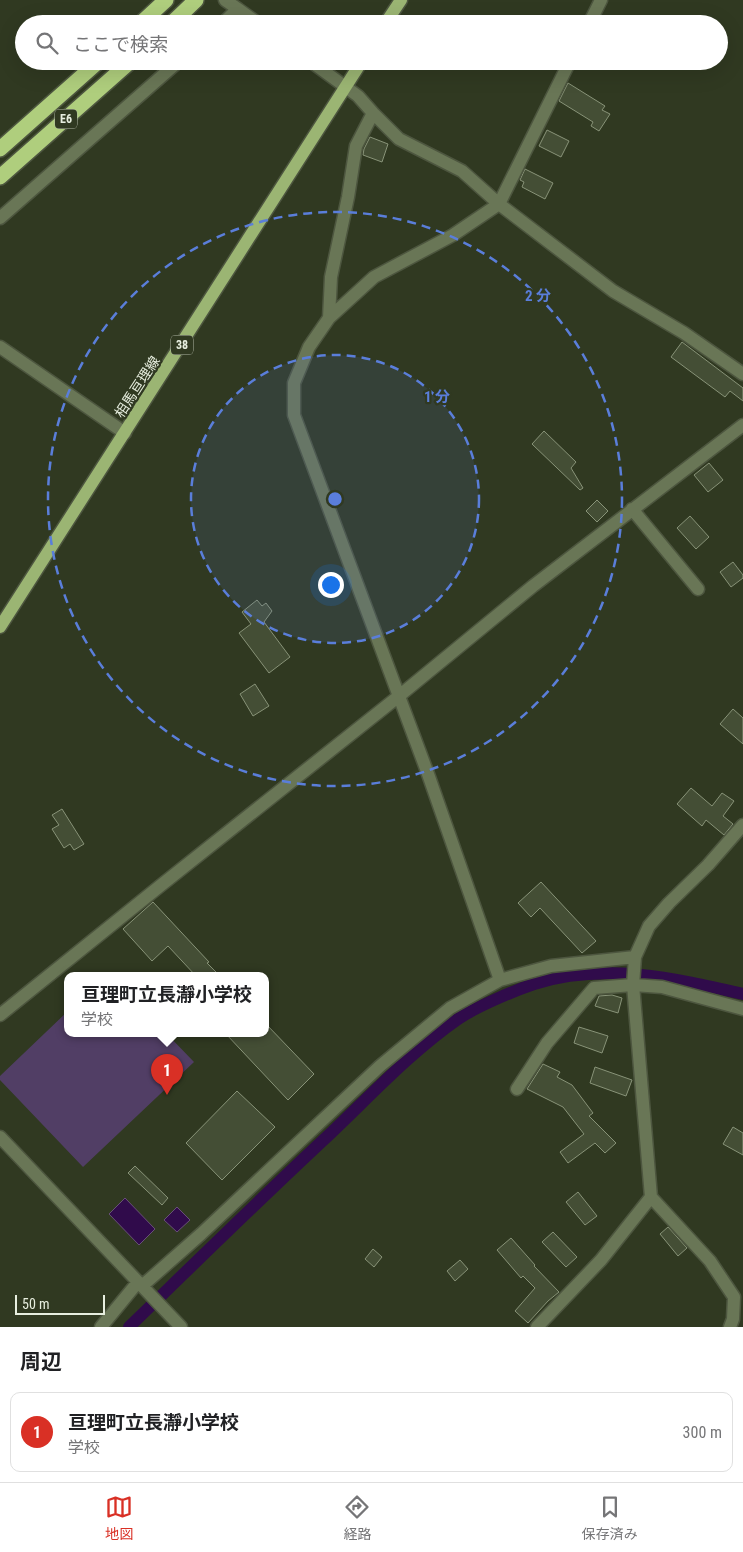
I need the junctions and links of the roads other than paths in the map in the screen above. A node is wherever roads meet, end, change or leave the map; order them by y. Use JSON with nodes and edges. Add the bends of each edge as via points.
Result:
{"nodes":[{"id":1,"x":166,"y":0,"type":"edge"},
{"id":2,"x":196,"y":0,"type":"edge"},
{"id":3,"x":225,"y":0,"type":"edge"},
{"id":4,"x":401,"y":0,"type":"edge"},
{"id":5,"x":601,"y":0,"type":"edge"},
{"id":6,"x":238,"y":9,"type":"junction"},
{"id":7,"x":150,"y":15,"type":"edge"},
{"id":8,"x":180,"y":15,"type":"edge"},
{"id":9,"x":232,"y":15,"type":"edge"},
{"id":10,"x":246,"y":15,"type":"edge"},
{"id":11,"x":392,"y":15,"type":"edge"},
{"id":12,"x":594,"y":15,"type":"edge"},
{"id":13,"x":89,"y":70,"type":"edge"},
{"id":14,"x":121,"y":70,"type":"edge"},
{"id":15,"x":169,"y":70,"type":"edge"},
{"id":16,"x":322,"y":70,"type":"edge"},
{"id":17,"x":356,"y":70,"type":"edge"},
{"id":18,"x":566,"y":70,"type":"edge"},
{"id":19,"x":345,"y":87,"type":"junction"},
{"id":20,"x":373,"y":113,"type":"junction"},
{"id":21,"x":0,"y":149,"type":"edge"},
{"id":22,"x":0,"y":177,"type":"edge"},
{"id":23,"x":499,"y":204,"type":"junction"},
{"id":24,"x":0,"y":218,"type":"edge"},
{"id":25,"x":329,"y":318,"type":"junction"},
{"id":26,"x":0,"y":347,"type":"edge"},
{"id":27,"x":743,"y":374,"type":"edge"},
{"id":28,"x":743,"y":425,"type":"edge"},
{"id":29,"x":125,"y":433,"type":"junction"},
{"id":30,"x":632,"y":509,"type":"junction"},
{"id":31,"x":698,"y":589,"type":"dead end"},
{"id":32,"x":0,"y":627,"type":"edge"},
{"id":33,"x":399,"y":696,"type":"junction"},
{"id":34,"x":743,"y":825,"type":"edge"},
{"id":35,"x":635,"y":957,"type":"junction"},
{"id":36,"x":500,"y":980,"type":"junction"},
{"id":37,"x":633,"y":985,"type":"junction"},
{"id":38,"x":743,"y":1009,"type":"edge"},
{"id":39,"x":0,"y":1015,"type":"edge"},
{"id":40,"x":517,"y":1089,"type":"dead end"},
{"id":41,"x":0,"y":1137,"type":"edge"},
{"id":42,"x":652,"y":1198,"type":"junction"},
{"id":43,"x":142,"y":1286,"type":"junction"},
{"id":44,"x":542,"y":1325,"type":"edge"},
{"id":45,"x":101,"y":1327,"type":"edge"},
{"id":46,"x":181,"y":1327,"type":"edge"},
{"id":47,"x":730,"y":1327,"type":"edge"}],
"edges":[{"from":1,"to":7,"type":"highway"},
{"from":2,"to":8,"type":"highway"},
{"from":3,"to":6,"type":"street"},
{"from":4,"to":11,"type":"main road"},
{"from":5,"to":12,"type":"street"},
{"from":6,"to":9,"type":"street"},
{"from":6,"to":10,"type":"street"},
{"from":13,"to":21,"type":"highway","number":"E6"},
{"from":14,"to":22,"type":"highway","number":"E6"},
{"from":15,"to":24,"type":"street"},
{"from":16,"to":19,"type":"street"},
{"from":17,"to":19,"type":"main road","name":"相馬亘理線","number":"38"},
{"from":18,"to":23,"type":"street"},
{"from":19,"to":20,"type":"street"},
{"from":19,"to":29,"type":"main road","name":"相馬亘理線","number":"38"},
{"from":20,"to":23,"type":"street","via":[[399,139],[462,171]]},
{"from":20,"to":25,"type":"street","via":[[356,146],[331,278]]},
{"from":23,"to":25,"type":"street","via":[[453,235],[374,277]]},
{"from":23,"to":27,"type":"street","via":[[612,291],[684,333]]},
{"from":25,"to":33,"type":"street","via":[[309,348],[294,383],[294,415]]},
{"from":26,"to":29,"type":"street"},
{"from":28,"to":30,"type":"street"},
{"from":29,"to":32,"type":"main road","name":"相馬亘理線","number":"38"},
{"from":30,"to":31,"type":"street"},
{"from":30,"to":33,"type":"street","via":[[532,586]]},
{"from":33,"to":36,"type":"street"},
{"from":33,"to":39,"type":"street"},
{"from":34,"to":35,"type":"street","via":[[650,926]]},
{"from":35,"to":36,"type":"street","via":[[551,966]]},
{"from":35,"to":37,"type":"street"},
{"from":36,"to":43,"type":"street","via":[[450,1008],[380,1066]]},
{"from":37,"to":38,"type":"street","via":[[662,987]]},
{"from":37,"to":40,"type":"street","via":[[594,988],[547,1043]]},
{"from":37,"to":42,"type":"street"},
{"from":41,"to":43,"type":"street"},
{"from":42,"to":44,"type":"street"},
{"from":42,"to":47,"type":"street","via":[[710,1261],[734,1296]]},
{"from":43,"to":45,"type":"street"},
{"from":43,"to":46,"type":"street"}]}
